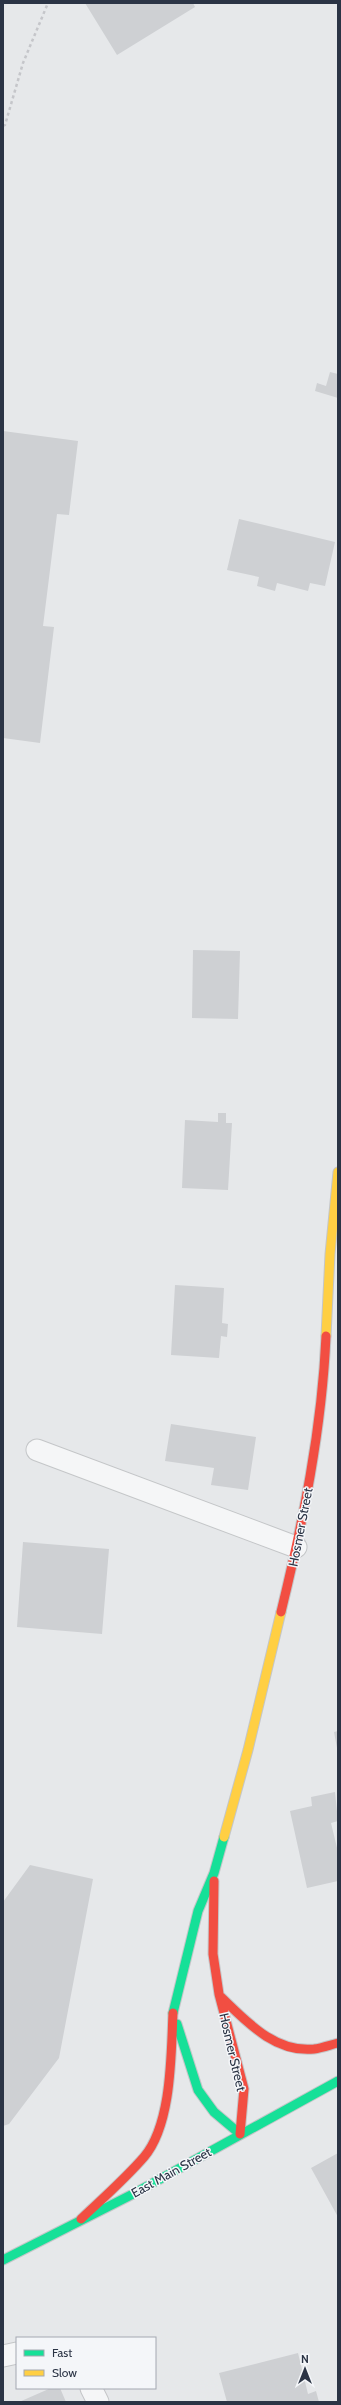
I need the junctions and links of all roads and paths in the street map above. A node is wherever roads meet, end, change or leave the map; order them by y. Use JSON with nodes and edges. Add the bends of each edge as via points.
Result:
{"nodes":[{"id":1,"x":48,"y":3,"type":"edge"},
{"id":2,"x":3,"y":126,"type":"edge"},
{"id":3,"x":338,"y":1172,"type":"edge"},
{"id":4,"x":333,"y":1291,"type":"edge"},
{"id":5,"x":331,"y":1364,"type":"edge"},
{"id":6,"x":37,"y":1450,"type":"dead end"},
{"id":7,"x":296,"y":1547,"type":"junction"},
{"id":8,"x":214,"y":1873,"type":"junction"},
{"id":9,"x":219,"y":1994,"type":"junction"},
{"id":10,"x":173,"y":2011,"type":"junction"},
{"id":11,"x":338,"y":2043,"type":"edge"},
{"id":12,"x":338,"y":2081,"type":"edge"},
{"id":13,"x":240,"y":2134,"type":"junction"},
{"id":14,"x":78,"y":2221,"type":"junction"},
{"id":15,"x":3,"y":2260,"type":"edge"},
{"id":16,"x":16,"y":2353,"type":"edge"},
{"id":17,"x":3,"y":2356,"type":"edge"},
{"id":18,"x":92,"y":2389,"type":"edge"},
{"id":19,"x":98,"y":2402,"type":"edge"}],
"edges":[{"from":1,"to":2,"type":"path","via":[[23,64]]},
{"from":3,"to":4,"type":"street","name":"Hosmer Street"},
{"from":4,"to":5,"type":"street","name":"Hosmer Street"},
{"from":5,"to":7,"type":"street","name":"Hosmer Street"},
{"from":6,"to":7,"type":"lane"},
{"from":7,"to":8,"type":"street","name":"Hosmer Street","via":[[249,1746]]},
{"from":8,"to":9,"type":"street","name":"Hosmer Street","via":[[213,1954]]},
{"from":8,"to":10,"type":"street","name":"Hosmer Street","via":[[198,1911]]},
{"from":9,"to":11,"type":"street","name":"Hosmer Street","via":[[266,2038],[288,2048],[312,2050]]},
{"from":9,"to":13,"type":"street","name":"Hosmer Street","via":[[244,2089]]},
{"from":10,"to":13,"type":"street","via":[[198,2090],[214,2112]]},
{"from":10,"to":14,"type":"street","name":"Hosmer Street","via":[[170,2082],[159,2128],[145,2156]]},
{"from":12,"to":13,"type":"street","name":"East Main Street"},
{"from":13,"to":14,"type":"street","name":"East Main Street","via":[[133,2194]]},
{"from":14,"to":15,"type":"street","name":"East Main Street"},
{"from":16,"to":17,"type":"lane"},
{"from":18,"to":19,"type":"lane"}]}
